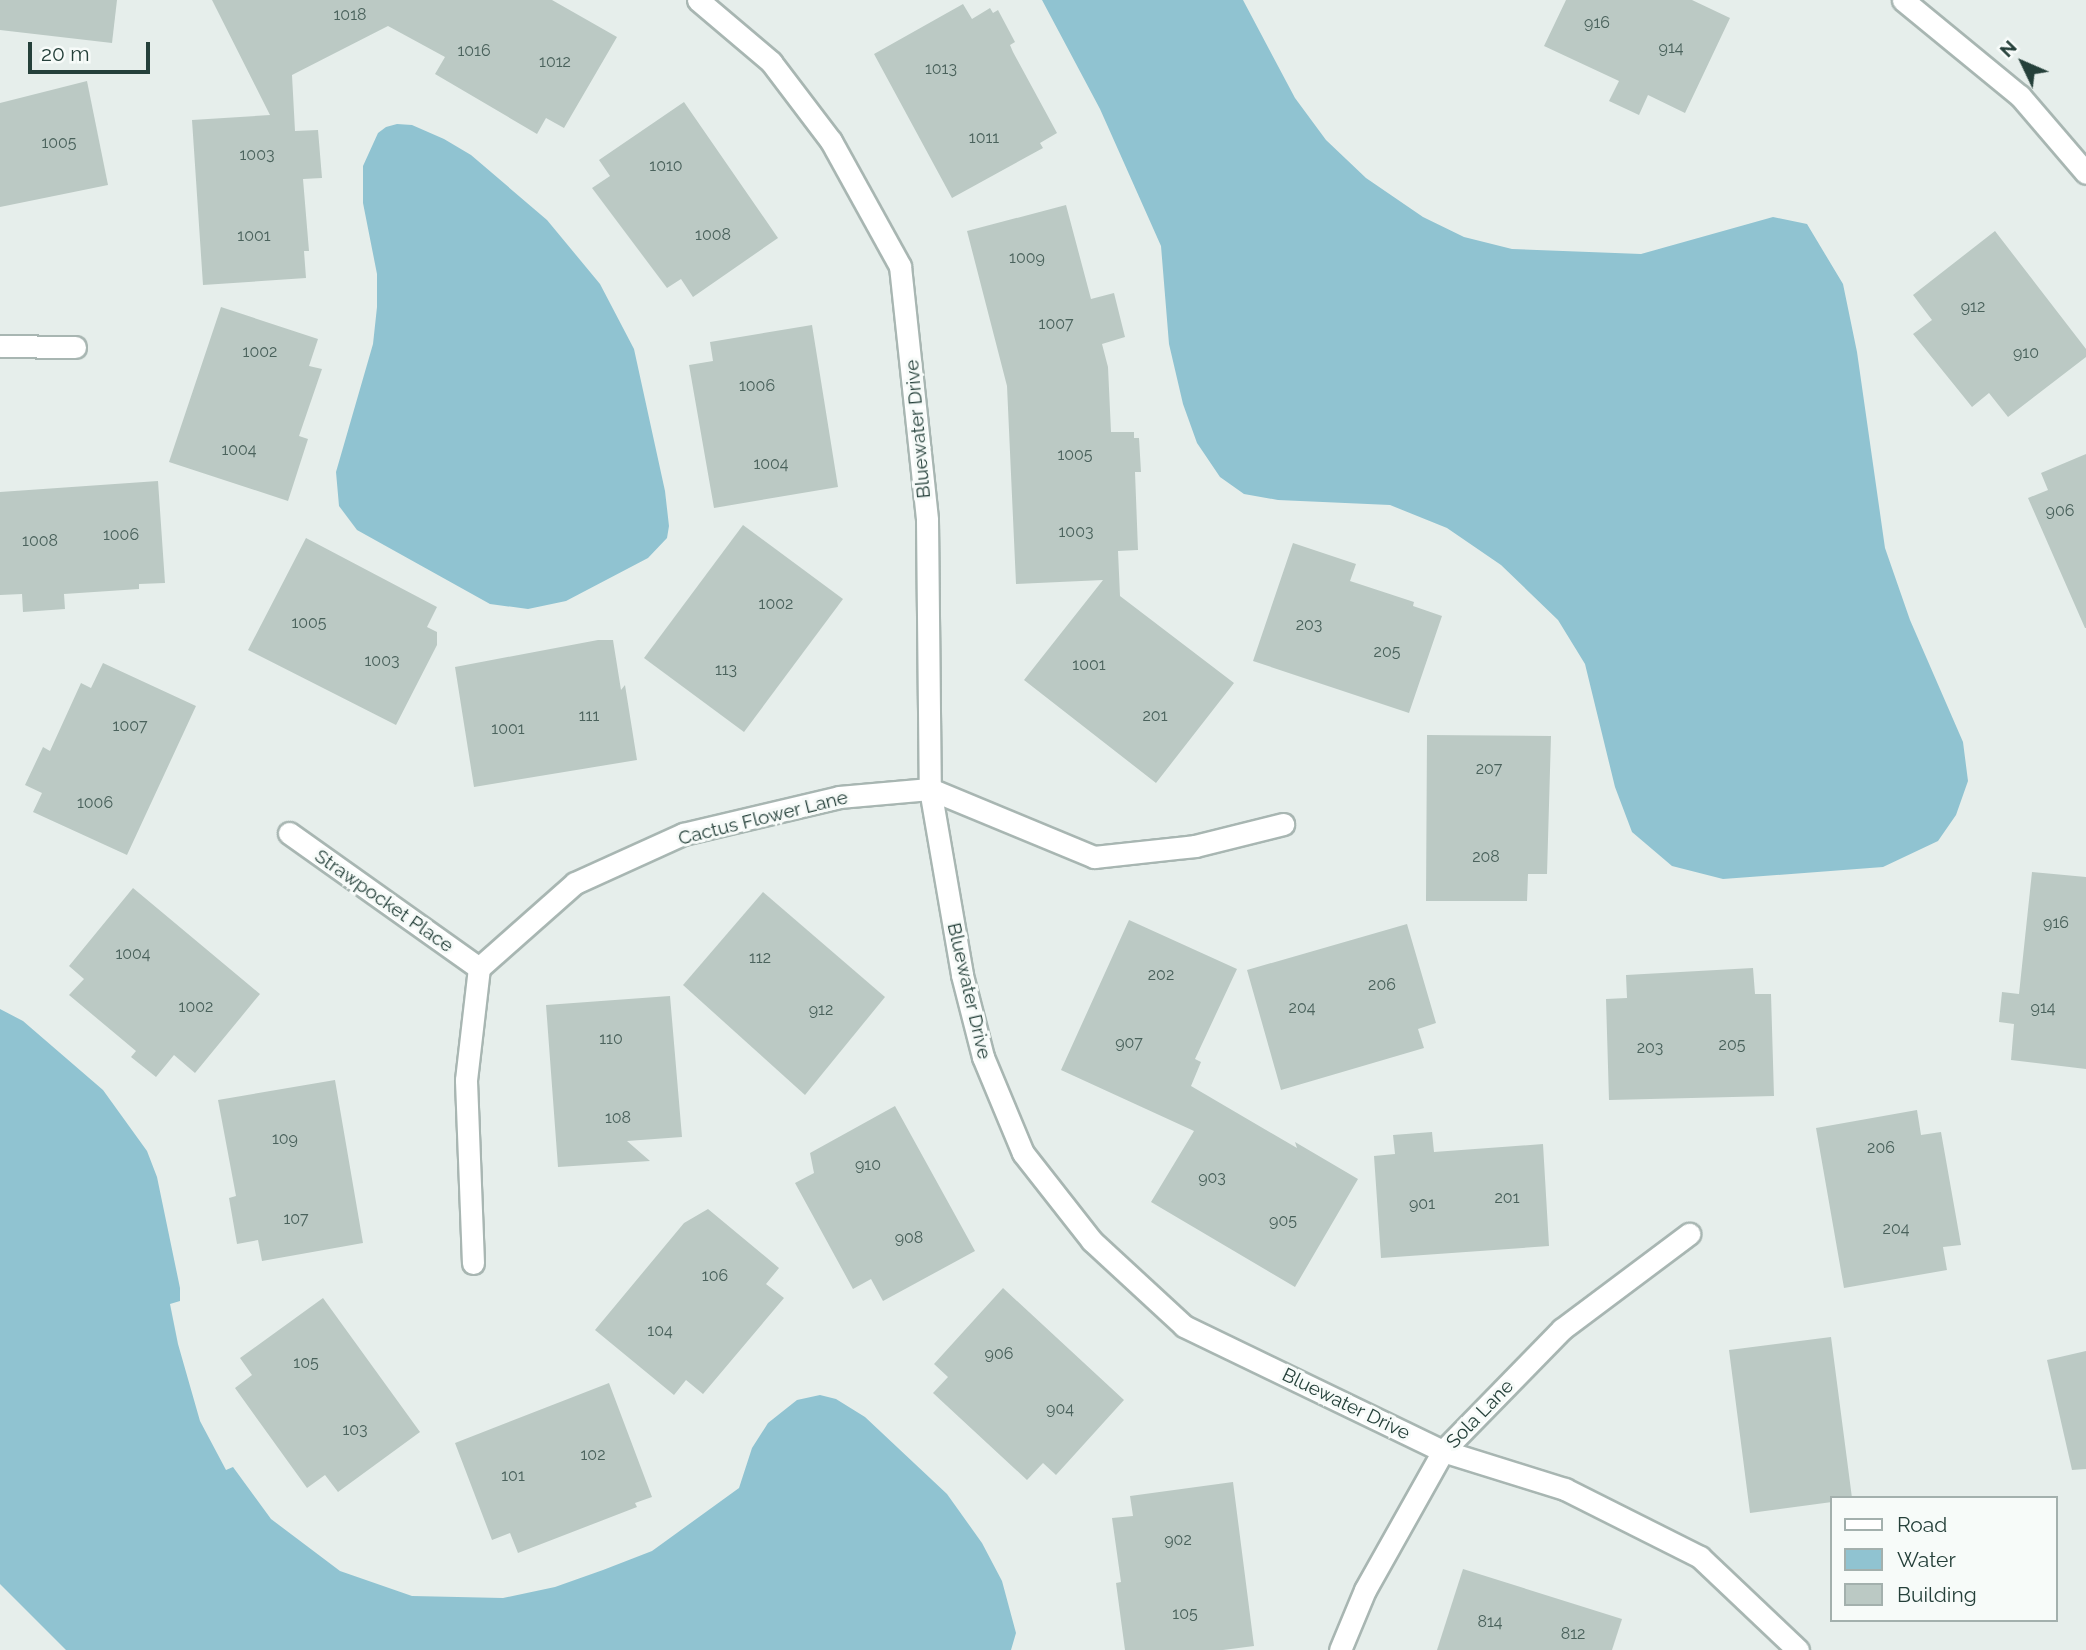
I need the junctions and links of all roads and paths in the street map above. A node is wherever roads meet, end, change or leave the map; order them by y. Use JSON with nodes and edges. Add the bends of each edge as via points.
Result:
{"nodes":[{"id":1,"x":698,"y":0,"type":"edge"},
{"id":2,"x":1903,"y":0,"type":"edge"},
{"id":3,"x":2086,"y":173,"type":"edge"},
{"id":4,"x":0,"y":346,"type":"edge"},
{"id":5,"x":75,"y":347,"type":"dead end"},
{"id":6,"x":929,"y":789,"type":"junction"},
{"id":7,"x":1283,"y":824,"type":"dead end"},
{"id":8,"x":289,"y":834,"type":"dead end"},
{"id":9,"x":479,"y":968,"type":"junction"},
{"id":10,"x":1689,"y":1234,"type":"dead end"},
{"id":11,"x":473,"y":1263,"type":"dead end"},
{"id":12,"x":1443,"y":1451,"type":"junction"},
{"id":13,"x":1340,"y":1650,"type":"edge"},
{"id":14,"x":1798,"y":1650,"type":"edge"}],
"edges":[{"from":1,"to":6,"type":"street","name":"Bluewater Drive","via":[[771,62],[831,141],[900,266],[927,520]]},
{"from":2,"to":3,"type":"street","via":[[2020,96]]},
{"from":4,"to":5,"type":"street"},
{"from":6,"to":7,"type":"street","name":"Cactus Flower Lane","via":[[1094,857],[1195,846]]},
{"from":6,"to":9,"type":"street","name":"Cactus Flower Lane","via":[[839,796],[683,834],[575,883]]},
{"from":6,"to":12,"type":"street","name":"Bluewater Drive","via":[[962,975],[982,1058],[1023,1153],[1092,1241],[1184,1326]]},
{"from":8,"to":9,"type":"street","name":"Strawpocket Place"},
{"from":9,"to":11,"type":"street","via":[[466,1080]]},
{"from":10,"to":12,"type":"street","name":"Sola Lane","via":[[1562,1329]]},
{"from":12,"to":13,"type":"street","name":"Sola Lane","via":[[1365,1590]]},
{"from":12,"to":14,"type":"street","name":"Bluewater Drive","via":[[1565,1489],[1700,1557]]}]}
